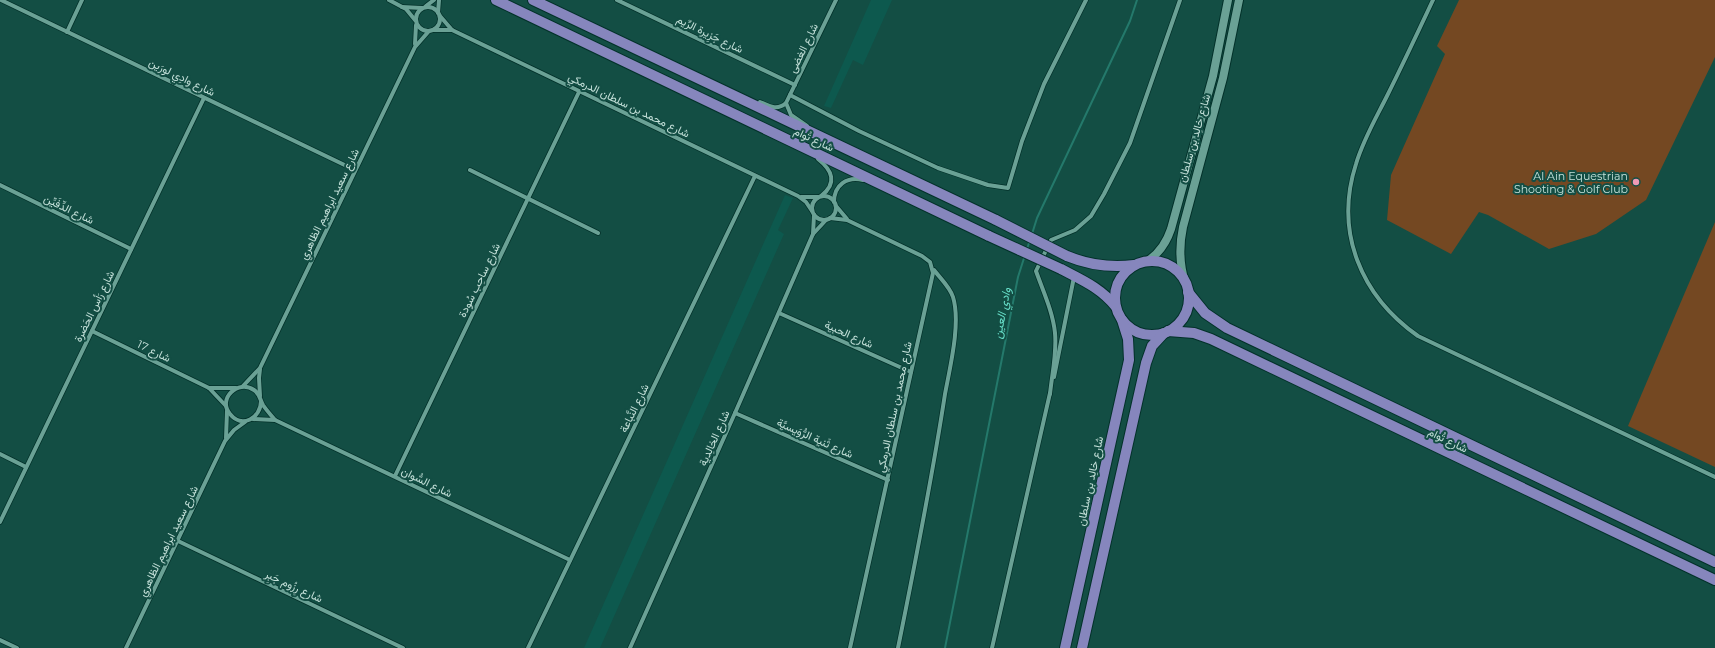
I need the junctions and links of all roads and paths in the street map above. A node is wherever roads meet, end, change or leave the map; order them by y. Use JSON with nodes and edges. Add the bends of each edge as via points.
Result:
{"nodes":[{"id":1,"x":1,"y":0,"type":"edge"},
{"id":2,"x":82,"y":0,"type":"edge"},
{"id":3,"x":389,"y":0,"type":"edge"},
{"id":4,"x":434,"y":0,"type":"edge"},
{"id":5,"x":439,"y":0,"type":"edge"},
{"id":6,"x":496,"y":0,"type":"edge"},
{"id":7,"x":533,"y":0,"type":"edge"},
{"id":8,"x":617,"y":0,"type":"edge"},
{"id":9,"x":836,"y":0,"type":"edge"},
{"id":10,"x":1086,"y":0,"type":"edge"},
{"id":11,"x":1180,"y":0,"type":"edge"},
{"id":12,"x":1228,"y":0,"type":"edge"},
{"id":13,"x":1239,"y":0,"type":"edge"},
{"id":14,"x":1433,"y":0,"type":"edge"},
{"id":15,"x":402,"y":6,"type":"junction"},
{"id":16,"x":424,"y":7,"type":"junction"},
{"id":17,"x":439,"y":14,"type":"junction"},
{"id":18,"x":415,"y":20,"type":"junction"},
{"id":19,"x":416,"y":25,"type":"junction"},
{"id":20,"x":452,"y":30,"type":"junction"},
{"id":21,"x":431,"y":31,"type":"junction"},
{"id":22,"x":67,"y":32,"type":"junction"},
{"id":23,"x":415,"y":46,"type":"junction"},
{"id":24,"x":795,"y":85,"type":"junction"},
{"id":25,"x":579,"y":92,"type":"junction"},
{"id":26,"x":790,"y":95,"type":"junction"},
{"id":27,"x":204,"y":98,"type":"junction"},
{"id":28,"x":745,"y":101,"type":"junction"},
{"id":29,"x":786,"y":103,"type":"junction"},
{"id":30,"x":815,"y":135,"type":"junction"},
{"id":31,"x":799,"y":146,"type":"junction"},
{"id":32,"x":355,"y":170,"type":"junction"},
{"id":33,"x":470,"y":170,"type":"dead end"},
{"id":34,"x":755,"y":176,"type":"junction"},
{"id":35,"x":882,"y":184,"type":"junction"},
{"id":36,"x":0,"y":185,"type":"edge"},
{"id":37,"x":798,"y":196,"type":"junction"},
{"id":38,"x":820,"y":197,"type":"junction"},
{"id":39,"x":528,"y":199,"type":"junction"},
{"id":40,"x":835,"y":204,"type":"junction"},
{"id":41,"x":813,"y":212,"type":"junction"},
{"id":42,"x":828,"y":219,"type":"junction"},
{"id":43,"x":847,"y":220,"type":"junction"},
{"id":44,"x":598,"y":233,"type":"dead end"},
{"id":45,"x":813,"y":234,"type":"junction"},
{"id":46,"x":131,"y":249,"type":"junction"},
{"id":47,"x":1141,"y":263,"type":"junction"},
{"id":48,"x":933,"y":270,"type":"junction"},
{"id":49,"x":1074,"y":276,"type":"junction"},
{"id":50,"x":1187,"y":287,"type":"junction"},
{"id":51,"x":1116,"y":308,"type":"junction"},
{"id":52,"x":779,"y":313,"type":"junction"},
{"id":53,"x":1122,"y":320,"type":"junction"},
{"id":54,"x":92,"y":331,"type":"junction"},
{"id":55,"x":1166,"y":332,"type":"junction"},
{"id":56,"x":260,"y":368,"type":"junction"},
{"id":57,"x":911,"y":372,"type":"junction"},
{"id":58,"x":242,"y":386,"type":"junction"},
{"id":59,"x":209,"y":388,"type":"junction"},
{"id":60,"x":237,"y":388,"type":"junction"},
{"id":61,"x":1050,"y":394,"type":"junction"},
{"id":62,"x":261,"y":399,"type":"junction"},
{"id":63,"x":227,"y":409,"type":"junction"},
{"id":64,"x":735,"y":413,"type":"junction"},
{"id":65,"x":253,"y":419,"type":"junction"},
{"id":66,"x":275,"y":420,"type":"junction"},
{"id":67,"x":245,"y":422,"type":"junction"},
{"id":68,"x":225,"y":441,"type":"junction"},
{"id":69,"x":0,"y":454,"type":"edge"},
{"id":70,"x":26,"y":467,"type":"junction"},
{"id":71,"x":395,"y":476,"type":"junction"},
{"id":72,"x":1715,"y":477,"type":"edge"},
{"id":73,"x":888,"y":480,"type":"junction"},
{"id":74,"x":0,"y":522,"type":"edge"},
{"id":75,"x":178,"y":541,"type":"junction"},
{"id":76,"x":570,"y":560,"type":"junction"},
{"id":77,"x":1715,"y":562,"type":"edge"},
{"id":78,"x":1715,"y":580,"type":"edge"},
{"id":79,"x":0,"y":640,"type":"edge"},
{"id":80,"x":17,"y":648,"type":"edge"},
{"id":81,"x":126,"y":648,"type":"edge"},
{"id":82,"x":403,"y":648,"type":"edge"},
{"id":83,"x":528,"y":648,"type":"edge"},
{"id":84,"x":630,"y":648,"type":"edge"},
{"id":85,"x":850,"y":648,"type":"edge"},
{"id":86,"x":898,"y":648,"type":"edge"},
{"id":87,"x":992,"y":648,"type":"edge"},
{"id":88,"x":1065,"y":648,"type":"edge"},
{"id":89,"x":1082,"y":648,"type":"edge"}],
"edges":[{"from":1,"to":22,"type":"street","name":"شارع وادِي لورَين"},
{"from":2,"to":22,"type":"street"},
{"from":3,"to":15,"type":"street"},
{"from":4,"to":16,"type":"street"},
{"from":5,"to":17,"type":"street"},
{"from":6,"to":31,"type":"main road","name":"شارع تُوام"},
{"from":7,"to":28,"type":"main road","name":"شارع تُوام"},
{"from":8,"to":24,"type":"street","name":"شارع جَزِيرة الرِّيم"},
{"from":9,"to":24,"type":"street","name":"شارع الغضى"},
{"from":10,"to":26,"type":"street","via":[[1044,84],[1022,141],[1008,188],[988,185],[938,168]]},
{"from":11,"to":61,"type":"street","via":[[1130,143],[1104,194],[1091,216],[1075,230],[1050,240],[1036,271],[1055,332],[1056,348]]},
{"from":12,"to":47,"type":"street","name":"شارع خالِد بن سلطان","via":[[1213,76],[1171,230],[1160,251],[1153,258]]},
{"from":13,"to":50,"type":"street","name":"شارع خالِد بن سلطان","via":[[1224,78],[1182,232],[1179,249]]},
{"from":14,"to":72,"type":"street","via":[[1362,148],[1351,179],[1348,212],[1352,245],[1371,290],[1392,315],[1418,336]]},
{"from":15,"to":16,"type":"street"},
{"from":15,"to":18,"type":"street"},
{"from":16,"to":17,"type":"street","via":[[433,8]]},
{"from":16,"to":18,"type":"street","via":[[417,12]]},
{"from":17,"to":20,"type":"street","name":"شارع محمد بن سلطان الدرمكي"},
{"from":17,"to":21,"type":"street","via":[[439,23]]},
{"from":18,"to":19,"type":"street"},
{"from":19,"to":21,"type":"street","via":[[422,30]]},
{"from":19,"to":23,"type":"street","name":"شارع سعيد ابراهيم الظاهري"},
{"from":20,"to":21,"type":"street","name":"شارع محمد بن سلطان الدرمكي"},
{"from":20,"to":25,"type":"street","name":"شارع محمد بن سلطان الدرمكي"},
{"from":21,"to":23,"type":"street","name":"شارع سعيد ابراهيم الظاهري"},
{"from":22,"to":27,"type":"street","name":"شارع وادِي لورَين"},
{"from":23,"to":32,"type":"street","name":"شارع سعيد ابراهيم الظاهري"},
{"from":24,"to":26,"type":"street","name":"شارع الغضى"},
{"from":25,"to":34,"type":"street","name":"شارع محمد بن سلطان الدرمكي"},
{"from":25,"to":39,"type":"street","name":"شارع ساحِب سُودة"},
{"from":26,"to":29,"type":"street","name":"شارع الغضى"},
{"from":27,"to":32,"type":"street","name":"شارع وادِي لورَين"},
{"from":27,"to":46,"type":"street","name":"شارع رَأس الحَضرة"},
{"from":28,"to":29,"type":"street","via":[[760,102],[774,108]]},
{"from":28,"to":30,"type":"main road","name":"شارع تُوام"},
{"from":29,"to":30,"type":"street","via":[[791,115],[803,122]]},
{"from":30,"to":47,"type":"main road","name":"شارع تُوام","bridge":true,"via":[[1067,256],[1107,266]]},
{"from":31,"to":35,"type":"main road","name":"شارع تُوام"},
{"from":31,"to":38,"type":"street","via":[[821,161],[831,174],[829,189]]},
{"from":32,"to":56,"type":"street","name":"شارع سعيد ابراهيم الظاهري"},
{"from":33,"to":39,"type":"street"},
{"from":34,"to":37,"type":"street","name":"شارع محمد بن سلطان الدرمكي"},
{"from":34,"to":76,"type":"street","name":"شارع النَّباعة"},
{"from":35,"to":40,"type":"street","via":[[849,179],[837,188]]},
{"from":35,"to":49,"type":"main road","name":"شارع تُوام","bridge":true},
{"from":36,"to":46,"type":"street","name":"شارع الدِّفَيِّن"},
{"from":37,"to":38,"type":"street","name":"شارع محمد بن سلطان الدرمكي"},
{"from":37,"to":41,"type":"street","name":"شارع محمد بن سلطان الدرمكي"},
{"from":38,"to":40,"type":"street","via":[[830,198]]},
{"from":38,"to":41,"type":"street","via":[[814,201]]},
{"from":39,"to":44,"type":"street"},
{"from":39,"to":71,"type":"street","name":"شارع ساحِب سُودة"},
{"from":40,"to":42,"type":"street","via":[[835,213]]},
{"from":40,"to":43,"type":"street"},
{"from":41,"to":42,"type":"street","via":[[819,219]]},
{"from":41,"to":45,"type":"street","name":"شارع الخالِدية"},
{"from":42,"to":43,"type":"street"},
{"from":42,"to":45,"type":"street","name":"شارع الخالِدية"},
{"from":43,"to":48,"type":"street","via":[[927,259]]},
{"from":45,"to":52,"type":"street","name":"شارع الخالِدية"},
{"from":46,"to":54,"type":"street","name":"شارع رَأس الحَضرة"},
{"from":47,"to":50,"type":"main road","via":[[1165,263],[1180,274]]},
{"from":47,"to":51,"type":"main road","via":[[1127,270],[1118,283]]},
{"from":48,"to":57,"type":"street","name":"شارع محمد بن سلطان الدرمكي"},
{"from":48,"to":86,"type":"street","via":[[953,297],[954,337],[937,443]]},
{"from":49,"to":51,"type":"main road","name":"شارع تُوام","via":[[1102,292]]},
{"from":49,"to":61,"type":"street"},
{"from":50,"to":55,"type":"main road","via":[[1187,306],[1182,319]]},
{"from":50,"to":77,"type":"main road","name":"شارع تُوام","via":[[1205,313],[1227,328]]},
{"from":51,"to":53,"type":"main road"},
{"from":52,"to":57,"type":"street","name":"شارع الحبية"},
{"from":52,"to":64,"type":"street","name":"شارع الخالِدية"},
{"from":53,"to":55,"type":"main road","via":[[1130,328],[1141,333],[1152,335]]},
{"from":53,"to":88,"type":"main road","name":"شارع خالِد بن سلطان","via":[[1128,339],[1129,360]]},
{"from":54,"to":59,"type":"street","name":"شارع 17"},
{"from":54,"to":70,"type":"street","name":"شارع رَأس الحَضرة"},
{"from":55,"to":78,"type":"main road","name":"شارع تُوام","via":[[1186,332],[1203,336]]},
{"from":55,"to":89,"type":"main road","via":[[1152,346],[1146,363]]},
{"from":56,"to":58,"type":"street","name":"شارع سعيد ابراهيم الظاهري"},
{"from":56,"to":62,"type":"street","name":"شارع سعيد ابراهيم الظاهري"},
{"from":57,"to":73,"type":"street","name":"شارع محمد بن سلطان الدرمكي"},
{"from":58,"to":60,"type":"street"},
{"from":58,"to":62,"type":"street","via":[[253,389]]},
{"from":59,"to":60,"type":"street","name":"شارع 17"},
{"from":59,"to":63,"type":"street","name":"شارع 17"},
{"from":60,"to":63,"type":"street","via":[[230,393]]},
{"from":61,"to":87,"type":"street"},
{"from":62,"to":65,"type":"street","via":[[260,411]]},
{"from":62,"to":66,"type":"street","name":"شارع السُّوان"},
{"from":63,"to":67,"type":"street","via":[[235,419]]},
{"from":63,"to":68,"type":"street","name":"شارع سعيد ابراهيم الظاهري","via":[[228,426]]},
{"from":64,"to":73,"type":"street","name":"شارع ثَنية الرُّوَيسيَّة"},
{"from":64,"to":84,"type":"street","name":"شارع الخالِدية"},
{"from":65,"to":66,"type":"street","name":"شارع السُّوان"},
{"from":65,"to":67,"type":"street"},
{"from":66,"to":71,"type":"street","name":"شارع السُّوان"},
{"from":67,"to":68,"type":"street","name":"شارع سعيد ابراهيم الظاهري"},
{"from":68,"to":75,"type":"street","name":"شارع سعيد ابراهيم الظاهري"},
{"from":69,"to":70,"type":"street"},
{"from":70,"to":74,"type":"street","name":"شارع رَأس الحَضرة"},
{"from":71,"to":76,"type":"street","name":"شارع السُّوان"},
{"from":73,"to":85,"type":"street","name":"شارع محمد بن سلطان الدرمكي"},
{"from":75,"to":81,"type":"street","name":"شارع سعيد ابراهيم الظاهري"},
{"from":75,"to":82,"type":"street","name":"شارع رِزُوم جَبِر"},
{"from":76,"to":83,"type":"street","name":"شارع النَّباعة"},
{"from":79,"to":80,"type":"street"}]}
